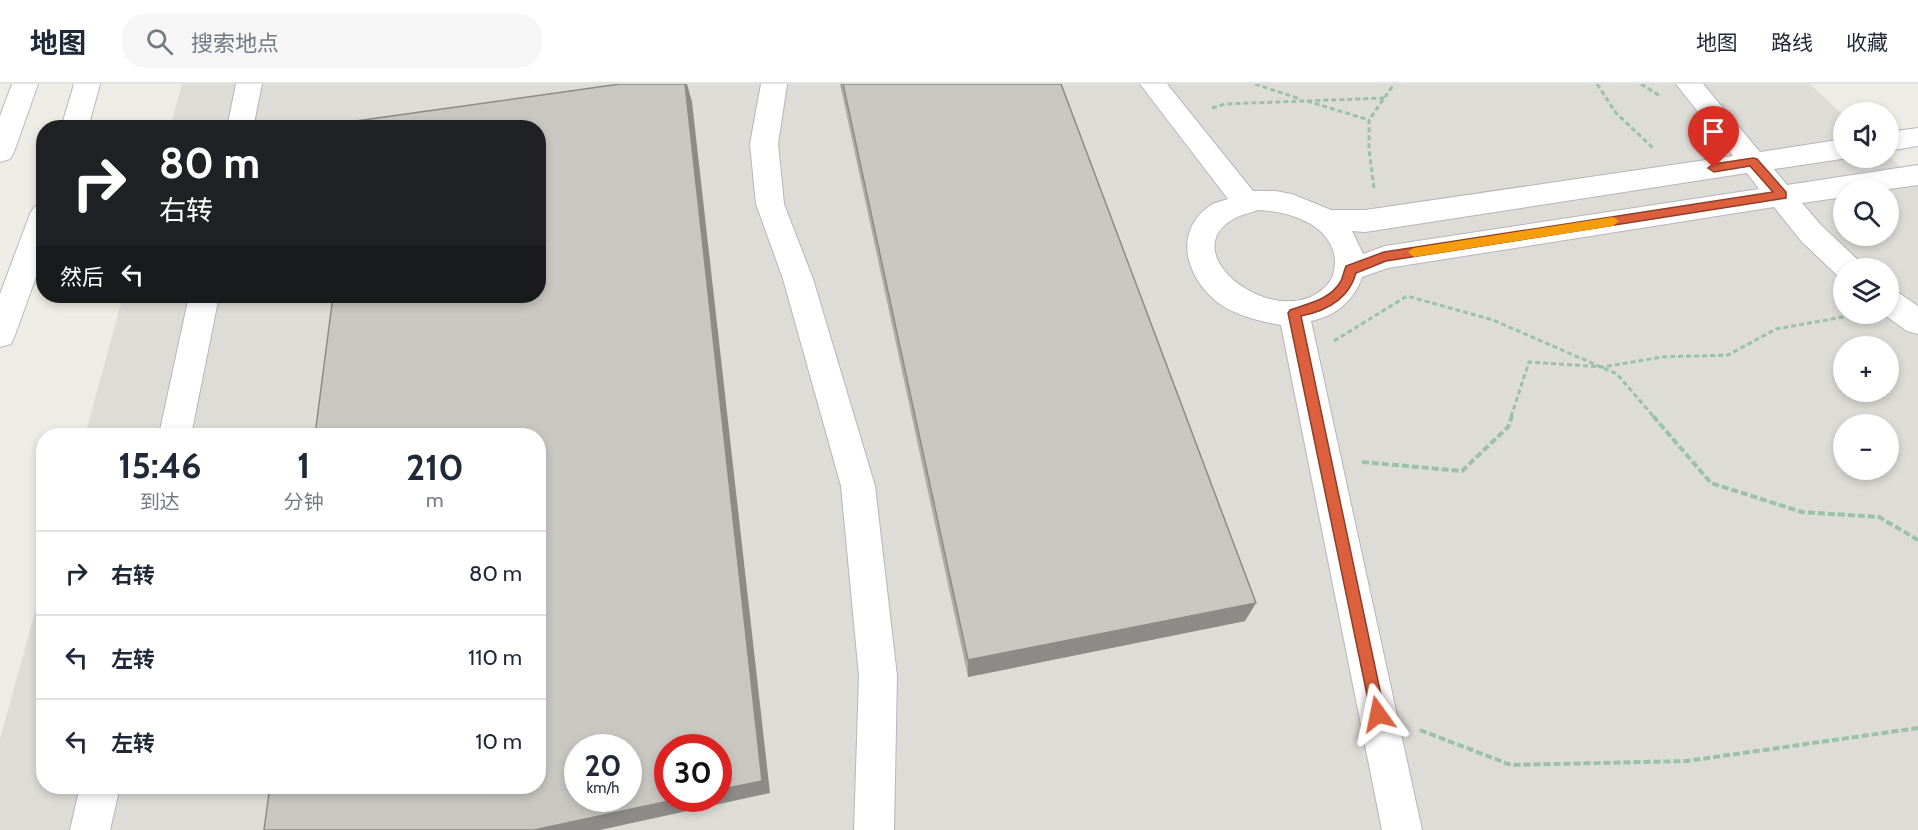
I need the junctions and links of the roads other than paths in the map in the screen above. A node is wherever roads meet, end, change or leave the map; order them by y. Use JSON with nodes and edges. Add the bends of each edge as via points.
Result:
{"nodes":[{"id":1,"x":25,"y":84,"type":"edge"},
{"id":2,"x":87,"y":84,"type":"edge"},
{"id":3,"x":249,"y":84,"type":"edge"},
{"id":4,"x":774,"y":84,"type":"edge"},
{"id":5,"x":1154,"y":84,"type":"edge"},
{"id":6,"x":1689,"y":84,"type":"edge"},
{"id":7,"x":76,"y":120,"type":"edge"},
{"id":8,"x":242,"y":120,"type":"edge"},
{"id":9,"x":1918,"y":137,"type":"edge"},
{"id":10,"x":1899,"y":140,"type":"edge"},
{"id":11,"x":1833,"y":150,"type":"edge"},
{"id":12,"x":0,"y":152,"type":"edge"},
{"id":13,"x":1753,"y":162,"type":"junction"},
{"id":14,"x":1918,"y":175,"type":"edge"},
{"id":15,"x":1782,"y":195,"type":"junction"},
{"id":16,"x":1246,"y":202,"type":"junction"},
{"id":17,"x":1325,"y":220,"type":"junction"},
{"id":18,"x":36,"y":236,"type":"edge"},
{"id":19,"x":1837,"y":258,"type":"edge"},
{"id":20,"x":1350,"y":270,"type":"junction"},
{"id":21,"x":203,"y":303,"type":"edge"},
{"id":22,"x":1899,"y":309,"type":"edge"},
{"id":23,"x":1294,"y":313,"type":"junction"},
{"id":24,"x":1918,"y":322,"type":"edge"},
{"id":25,"x":0,"y":335,"type":"edge"},
{"id":26,"x":176,"y":428,"type":"edge"},
{"id":27,"x":98,"y":794,"type":"edge"},
{"id":28,"x":90,"y":830,"type":"edge"},
{"id":29,"x":874,"y":830,"type":"edge"},
{"id":30,"x":1402,"y":830,"type":"edge"}],
"edges":[{"from":1,"to":12,"type":"street"},
{"from":2,"to":7,"type":"street"},
{"from":3,"to":8,"type":"street"},
{"from":4,"to":29,"type":"street","via":[[764,144],[770,204],[798,279],[858,486],[878,676]]},
{"from":5,"to":16,"type":"street"},
{"from":6,"to":13,"type":"street"},
{"from":9,"to":10,"type":"street"},
{"from":11,"to":13,"type":"street"},
{"from":13,"to":15,"type":"street"},
{"from":13,"to":17,"type":"street","via":[[1379,219]]},
{"from":14,"to":15,"type":"street"},
{"from":15,"to":19,"type":"street","via":[[1811,233]]},
{"from":15,"to":20,"type":"street","via":[[1384,257]]},
{"from":16,"to":17,"type":"street","via":[[1290,203]]},
{"from":16,"to":23,"type":"street","via":[[1214,216],[1202,233],[1199,250],[1203,266],[1218,287],[1242,303],[1266,311]]},
{"from":17,"to":20,"type":"street","via":[[1345,242]]},
{"from":18,"to":25,"type":"street"},
{"from":20,"to":23,"type":"street","via":[[1347,282],[1334,298]]},
{"from":21,"to":26,"type":"street"},
{"from":22,"to":24,"type":"street"},
{"from":23,"to":30,"type":"street"},
{"from":27,"to":28,"type":"street"}]}
